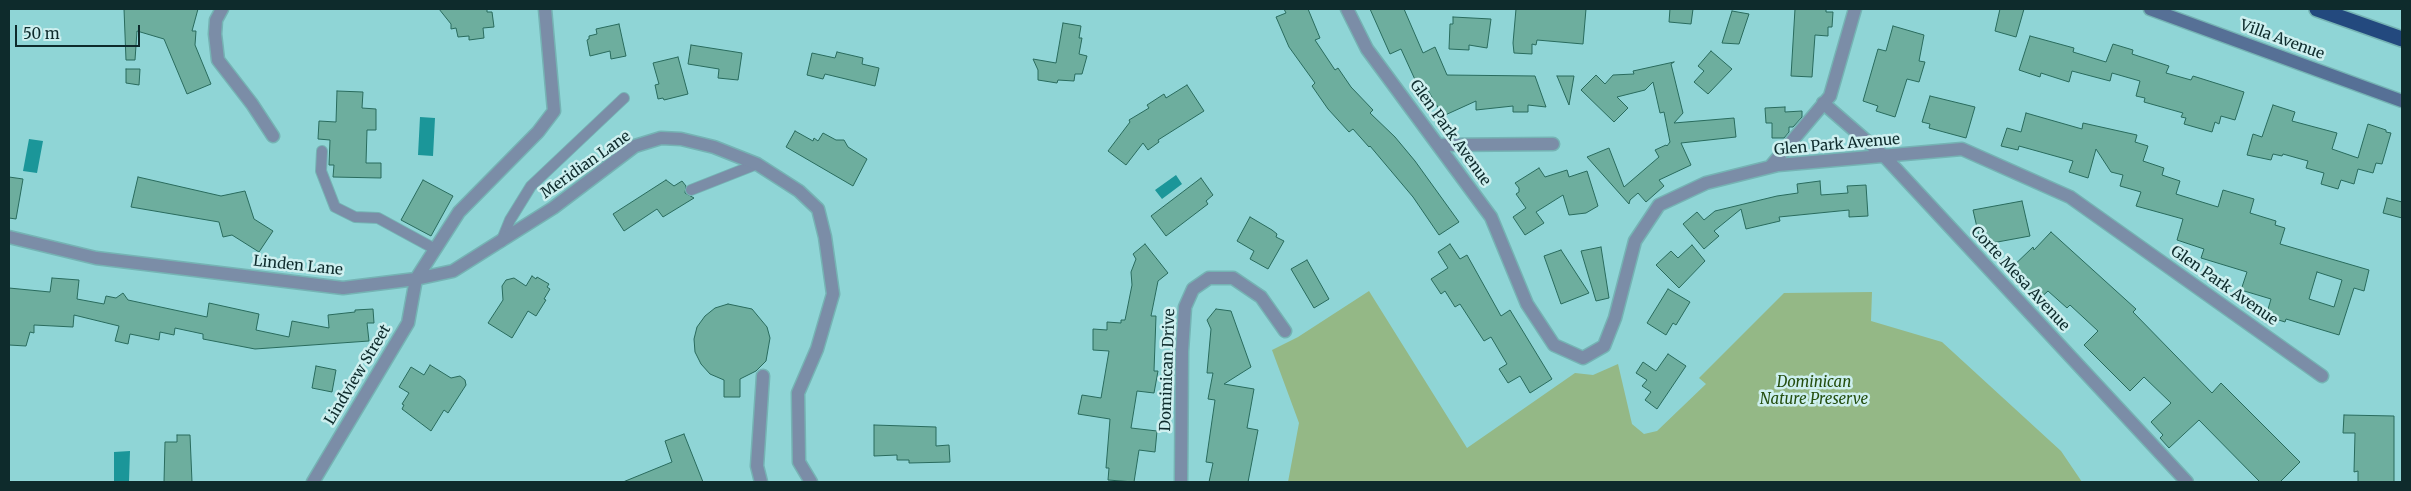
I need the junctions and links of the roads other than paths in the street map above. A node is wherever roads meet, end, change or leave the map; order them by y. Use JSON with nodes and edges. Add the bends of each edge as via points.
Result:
{"nodes":[{"id":1,"x":222,"y":9,"type":"edge"},
{"id":2,"x":545,"y":9,"type":"edge"},
{"id":3,"x":1347,"y":9,"type":"edge"},
{"id":4,"x":1855,"y":9,"type":"edge"},
{"id":5,"x":2150,"y":9,"type":"edge"},
{"id":6,"x":2317,"y":9,"type":"edge"},
{"id":7,"x":2402,"y":39,"type":"edge"},
{"id":8,"x":624,"y":98,"type":"dead end"},
{"id":9,"x":2402,"y":101,"type":"edge"},
{"id":10,"x":1823,"y":104,"type":"junction"},
{"id":11,"x":274,"y":136,"type":"dead end"},
{"id":12,"x":1553,"y":144,"type":"dead end"},
{"id":13,"x":1439,"y":145,"type":"junction"},
{"id":14,"x":322,"y":151,"type":"dead end"},
{"id":15,"x":1884,"y":156,"type":"junction"},
{"id":16,"x":757,"y":164,"type":"junction"},
{"id":17,"x":1770,"y":167,"type":"junction"},
{"id":18,"x":691,"y":190,"type":"dead end"},
{"id":19,"x":9,"y":237,"type":"edge"},
{"id":20,"x":501,"y":242,"type":"junction"},
{"id":21,"x":435,"y":249,"type":"junction"},
{"id":22,"x":416,"y":279,"type":"junction"},
{"id":23,"x":1285,"y":331,"type":"dead end"},
{"id":24,"x":763,"y":376,"type":"dead end"},
{"id":25,"x":2322,"y":376,"type":"dead end"},
{"id":26,"x":313,"y":482,"type":"edge"},
{"id":27,"x":761,"y":482,"type":"edge"},
{"id":28,"x":811,"y":482,"type":"edge"},
{"id":29,"x":1181,"y":482,"type":"edge"},
{"id":30,"x":2187,"y":482,"type":"edge"}],
"edges":[{"from":1,"to":11,"type":"street","via":[[216,20],[218,60]]},
{"from":2,"to":21,"type":"street","via":[[554,110],[538,132],[459,212]]},
{"from":3,"to":13,"type":"street","name":"Glen Park Avenue","via":[[1367,49]]},
{"from":4,"to":10,"type":"street","via":[[1830,96]]},
{"from":5,"to":9,"type":"street","name":"Villa Avenue"},
{"from":6,"to":7,"type":"highway"},
{"from":8,"to":20,"type":"lane","via":[[531,186]]},
{"from":10,"to":15,"type":"street","name":"Corte Mesa Avenue"},
{"from":10,"to":17,"type":"street"},
{"from":12,"to":13,"type":"street"},
{"from":13,"to":17,"type":"street","name":"Glen Park Avenue","via":[[1491,217],[1527,304],[1554,345],[1583,358],[1604,346],[1615,318],[1635,241],[1659,205],[1706,183]]},
{"from":14,"to":21,"type":"lane","via":[[321,171],[335,207],[355,217],[378,218]]},
{"from":15,"to":17,"type":"street","name":"Glen Park Avenue"},
{"from":15,"to":25,"type":"street","name":"Glen Park Avenue","via":[[1962,150],[2070,197]]},
{"from":15,"to":30,"type":"street","name":"Corte Mesa Avenue"},
{"from":16,"to":18,"type":"lane"},
{"from":16,"to":20,"type":"street","name":"Meridian Lane","via":[[714,147],[661,138],[635,146],[553,208]]},
{"from":16,"to":28,"type":"street","name":"Meridian Lane","via":[[799,190],[818,209],[825,237],[833,294],[817,350],[798,393],[799,462]]},
{"from":19,"to":22,"type":"street","name":"Linden Lane","via":[[96,258],[344,288]]},
{"from":20,"to":22,"type":"street","name":"Meridian Lane","via":[[453,271]]},
{"from":21,"to":22,"type":"street"},
{"from":22,"to":26,"type":"street","name":"Lindview Street","via":[[408,323]]},
{"from":23,"to":29,"type":"street","name":"Dominican Drive","via":[[1261,297],[1233,278],[1209,278],[1193,289],[1186,307],[1182,350]]},
{"from":24,"to":27,"type":"street","via":[[757,466]]}]}
